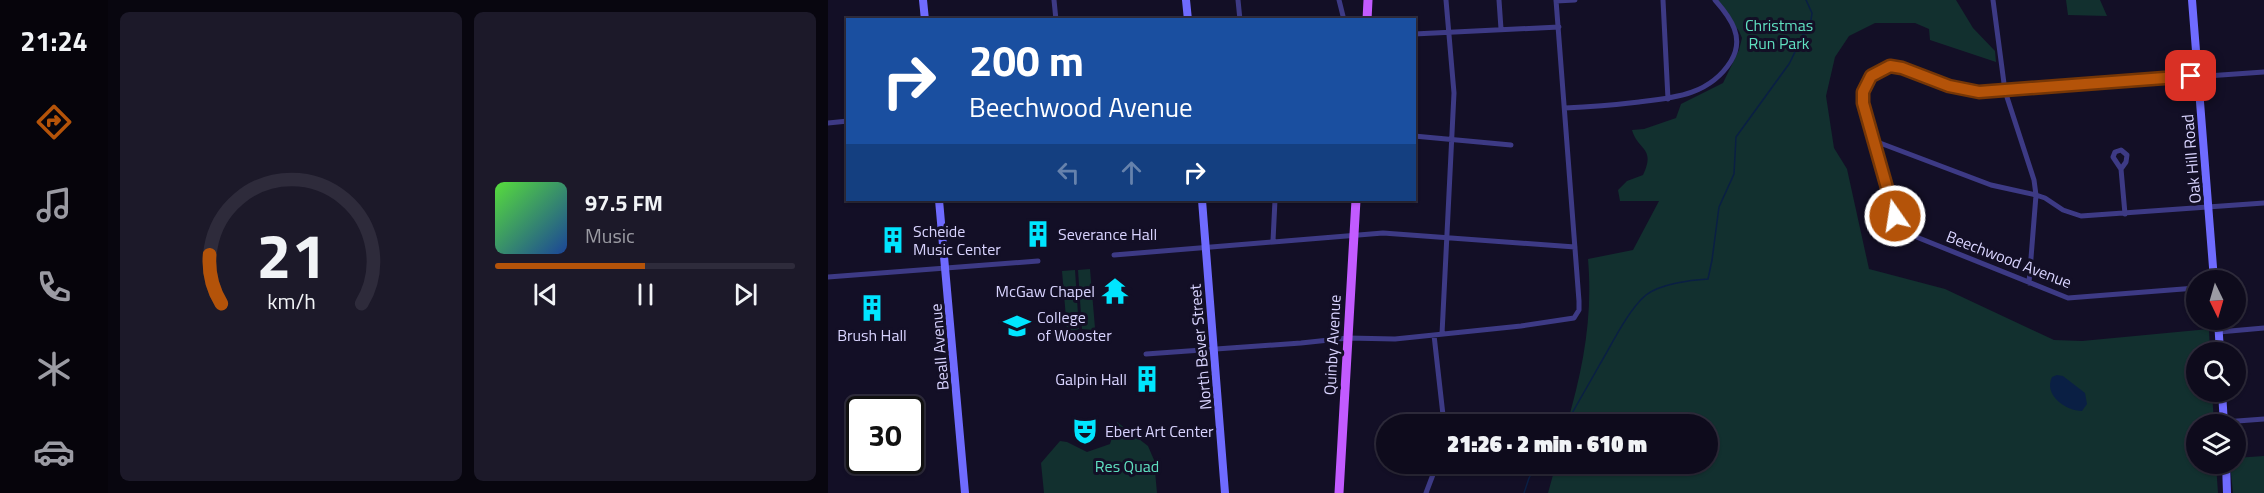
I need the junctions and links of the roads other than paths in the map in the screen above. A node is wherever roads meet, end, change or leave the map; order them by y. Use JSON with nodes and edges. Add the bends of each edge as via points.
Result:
{"nodes":[{"id":1,"x":923,"y":0,"type":"edge"},
{"id":2,"x":1054,"y":0,"type":"edge"},
{"id":3,"x":1186,"y":0,"type":"edge"},
{"id":4,"x":1238,"y":0,"type":"edge"},
{"id":5,"x":1339,"y":0,"type":"edge"},
{"id":6,"x":1368,"y":0,"type":"edge"},
{"id":7,"x":1446,"y":0,"type":"edge"},
{"id":8,"x":1499,"y":0,"type":"edge"},
{"id":9,"x":1575,"y":0,"type":"edge"},
{"id":10,"x":1663,"y":0,"type":"edge"},
{"id":11,"x":1715,"y":0,"type":"edge"},
{"id":12,"x":1993,"y":0,"type":"edge"},
{"id":13,"x":2192,"y":0,"type":"edge"},
{"id":14,"x":1556,"y":1,"type":"edge"},
{"id":15,"x":925,"y":18,"type":"edge"},
{"id":16,"x":1056,"y":18,"type":"edge"},
{"id":17,"x":1188,"y":18,"type":"edge"},
{"id":18,"x":1240,"y":18,"type":"edge"},
{"id":19,"x":1344,"y":18,"type":"edge"},
{"id":20,"x":1367,"y":18,"type":"edge"},
{"id":21,"x":1559,"y":27,"type":"junction"},
{"id":22,"x":1502,"y":29,"type":"junction"},
{"id":23,"x":1449,"y":33,"type":"junction"},
{"id":24,"x":1416,"y":34,"type":"edge"},
{"id":25,"x":2264,"y":72,"type":"edge"},
{"id":26,"x":2198,"y":76,"type":"junction"},
{"id":27,"x":2005,"y":91,"type":"junction"},
{"id":28,"x":1668,"y":99,"type":"junction"},
{"id":29,"x":1565,"y":108,"type":"junction"},
{"id":30,"x":846,"y":121,"type":"edge"},
{"id":31,"x":828,"y":123,"type":"edge"},
{"id":32,"x":1416,"y":136,"type":"edge"},
{"id":33,"x":1453,"y":139,"type":"junction"},
{"id":34,"x":1872,"y":140,"type":"junction"},
{"id":35,"x":1511,"y":145,"type":"dead end"},
{"id":36,"x":2121,"y":169,"type":"dead end"},
{"id":37,"x":2036,"y":195,"type":"junction"},
{"id":38,"x":939,"y":201,"type":"edge"},
{"id":39,"x":1202,"y":201,"type":"edge"},
{"id":40,"x":1275,"y":201,"type":"edge"},
{"id":41,"x":1356,"y":201,"type":"edge"},
{"id":42,"x":2264,"y":203,"type":"edge"},
{"id":43,"x":2209,"y":208,"type":"junction"},
{"id":44,"x":2125,"y":214,"type":"junction"},
{"id":45,"x":1354,"y":235,"type":"junction"},
{"id":46,"x":1446,"y":237,"type":"junction"},
{"id":47,"x":1273,"y":241,"type":"junction"},
{"id":48,"x":1206,"y":247,"type":"junction"},
{"id":49,"x":1575,"y":247,"type":"junction"},
{"id":50,"x":1114,"y":255,"type":"dead end"},
{"id":51,"x":1038,"y":261,"type":"dead end"},
{"id":52,"x":945,"y":267,"type":"junction"},
{"id":53,"x":2213,"y":270,"type":"edge"},
{"id":54,"x":828,"y":277,"type":"edge"},
{"id":55,"x":2029,"y":283,"type":"junction"},
{"id":56,"x":2186,"y":289,"type":"edge"},
{"id":57,"x":2264,"y":328,"type":"edge"},
{"id":58,"x":2219,"y":332,"type":"joint"},
{"id":59,"x":1442,"y":334,"type":"junction"},
{"id":60,"x":1434,"y":335,"type":"junction"},
{"id":61,"x":1348,"y":338,"type":"junction"},
{"id":62,"x":2220,"y":342,"type":"edge"},
{"id":63,"x":1213,"y":348,"type":"junction"},
{"id":64,"x":1146,"y":354,"type":"dead end"},
{"id":65,"x":1443,"y":414,"type":"edge"},
{"id":66,"x":2264,"y":419,"type":"edge"},
{"id":67,"x":2246,"y":421,"type":"edge"},
{"id":68,"x":1433,"y":474,"type":"edge"},
{"id":69,"x":2226,"y":474,"type":"edge"},
{"id":70,"x":965,"y":493,"type":"edge"},
{"id":71,"x":1225,"y":493,"type":"edge"},
{"id":72,"x":1339,"y":493,"type":"edge"},
{"id":73,"x":1426,"y":493,"type":"edge"},
{"id":74,"x":2227,"y":493,"type":"edge"}],
"edges":[{"from":1,"to":15,"type":"street"},
{"from":2,"to":16,"type":"street"},
{"from":3,"to":17,"type":"street"},
{"from":4,"to":18,"type":"street"},
{"from":5,"to":19,"type":"street"},
{"from":6,"to":20,"type":"main road"},
{"from":7,"to":23,"type":"street"},
{"from":8,"to":22,"type":"street"},
{"from":9,"to":14,"type":"street"},
{"from":10,"to":28,"type":"street"},
{"from":11,"to":28,"type":"street","via":[[1735,27],[1737,48],[1733,57],[1718,77],[1699,90]]},
{"from":12,"to":27,"type":"street"},
{"from":13,"to":26,"type":"street","name":"Oak Hill Road"},
{"from":14,"to":21,"type":"street"},
{"from":21,"to":22,"type":"street"},
{"from":21,"to":29,"type":"street"},
{"from":22,"to":23,"type":"street"},
{"from":23,"to":24,"type":"street"},
{"from":23,"to":33,"type":"street"},
{"from":25,"to":26,"type":"street","name":"Beechwood Avenue"},
{"from":26,"to":27,"type":"street","name":"Beechwood Avenue"},
{"from":26,"to":43,"type":"street","name":"Oak Hill Road"},
{"from":27,"to":34,"type":"street","name":"Beechwood Avenue","via":[[1963,90],[1902,68],[1886,68],[1871,76],[1863,92]]},
{"from":27,"to":37,"type":"street"},
{"from":28,"to":29,"type":"street"},
{"from":29,"to":49,"type":"street"},
{"from":30,"to":31,"type":"street"},
{"from":32,"to":33,"type":"street"},
{"from":33,"to":35,"type":"street"},
{"from":33,"to":46,"type":"street"},
{"from":34,"to":37,"type":"street","via":[[1991,185]]},
{"from":34,"to":55,"type":"street","name":"Beechwood Avenue","via":[[1899,226],[1909,234]]},
{"from":36,"to":44,"type":"street"},
{"from":37,"to":44,"type":"street","via":[[2081,216]]},
{"from":37,"to":55,"type":"street"},
{"from":38,"to":52,"type":"street","name":"Beall Avenue"},
{"from":39,"to":48,"type":"street","name":"North Bever Street"},
{"from":40,"to":47,"type":"street"},
{"from":41,"to":45,"type":"main road","name":"Quinby Avenue"},
{"from":42,"to":43,"type":"street"},
{"from":43,"to":44,"type":"street"},
{"from":43,"to":53,"type":"street","name":"Oak Hill Road"},
{"from":45,"to":46,"type":"street"},
{"from":45,"to":47,"type":"street"},
{"from":45,"to":61,"type":"main road","name":"Quinby Avenue"},
{"from":46,"to":49,"type":"street"},
{"from":46,"to":59,"type":"street"},
{"from":47,"to":48,"type":"street"},
{"from":48,"to":50,"type":"street"},
{"from":48,"to":63,"type":"street","name":"North Bever Street"},
{"from":49,"to":59,"type":"street","via":[[1579,310],[1571,320]]},
{"from":51,"to":52,"type":"street"},
{"from":52,"to":54,"type":"street"},
{"from":52,"to":70,"type":"street","name":"Beall Avenue"},
{"from":55,"to":56,"type":"street","name":"Beechwood Avenue","via":[[2068,298]]},
{"from":57,"to":58,"type":"street"},
{"from":58,"to":62,"type":"street"},
{"from":59,"to":60,"type":"street"},
{"from":60,"to":61,"type":"street"},
{"from":60,"to":65,"type":"street"},
{"from":61,"to":63,"type":"street"},
{"from":61,"to":72,"type":"main road","name":"Quinby Avenue"},
{"from":63,"to":64,"type":"street"},
{"from":63,"to":71,"type":"street","name":"North Bever Street"},
{"from":66,"to":67,"type":"street"},
{"from":68,"to":73,"type":"street"},
{"from":69,"to":74,"type":"street"}]}
